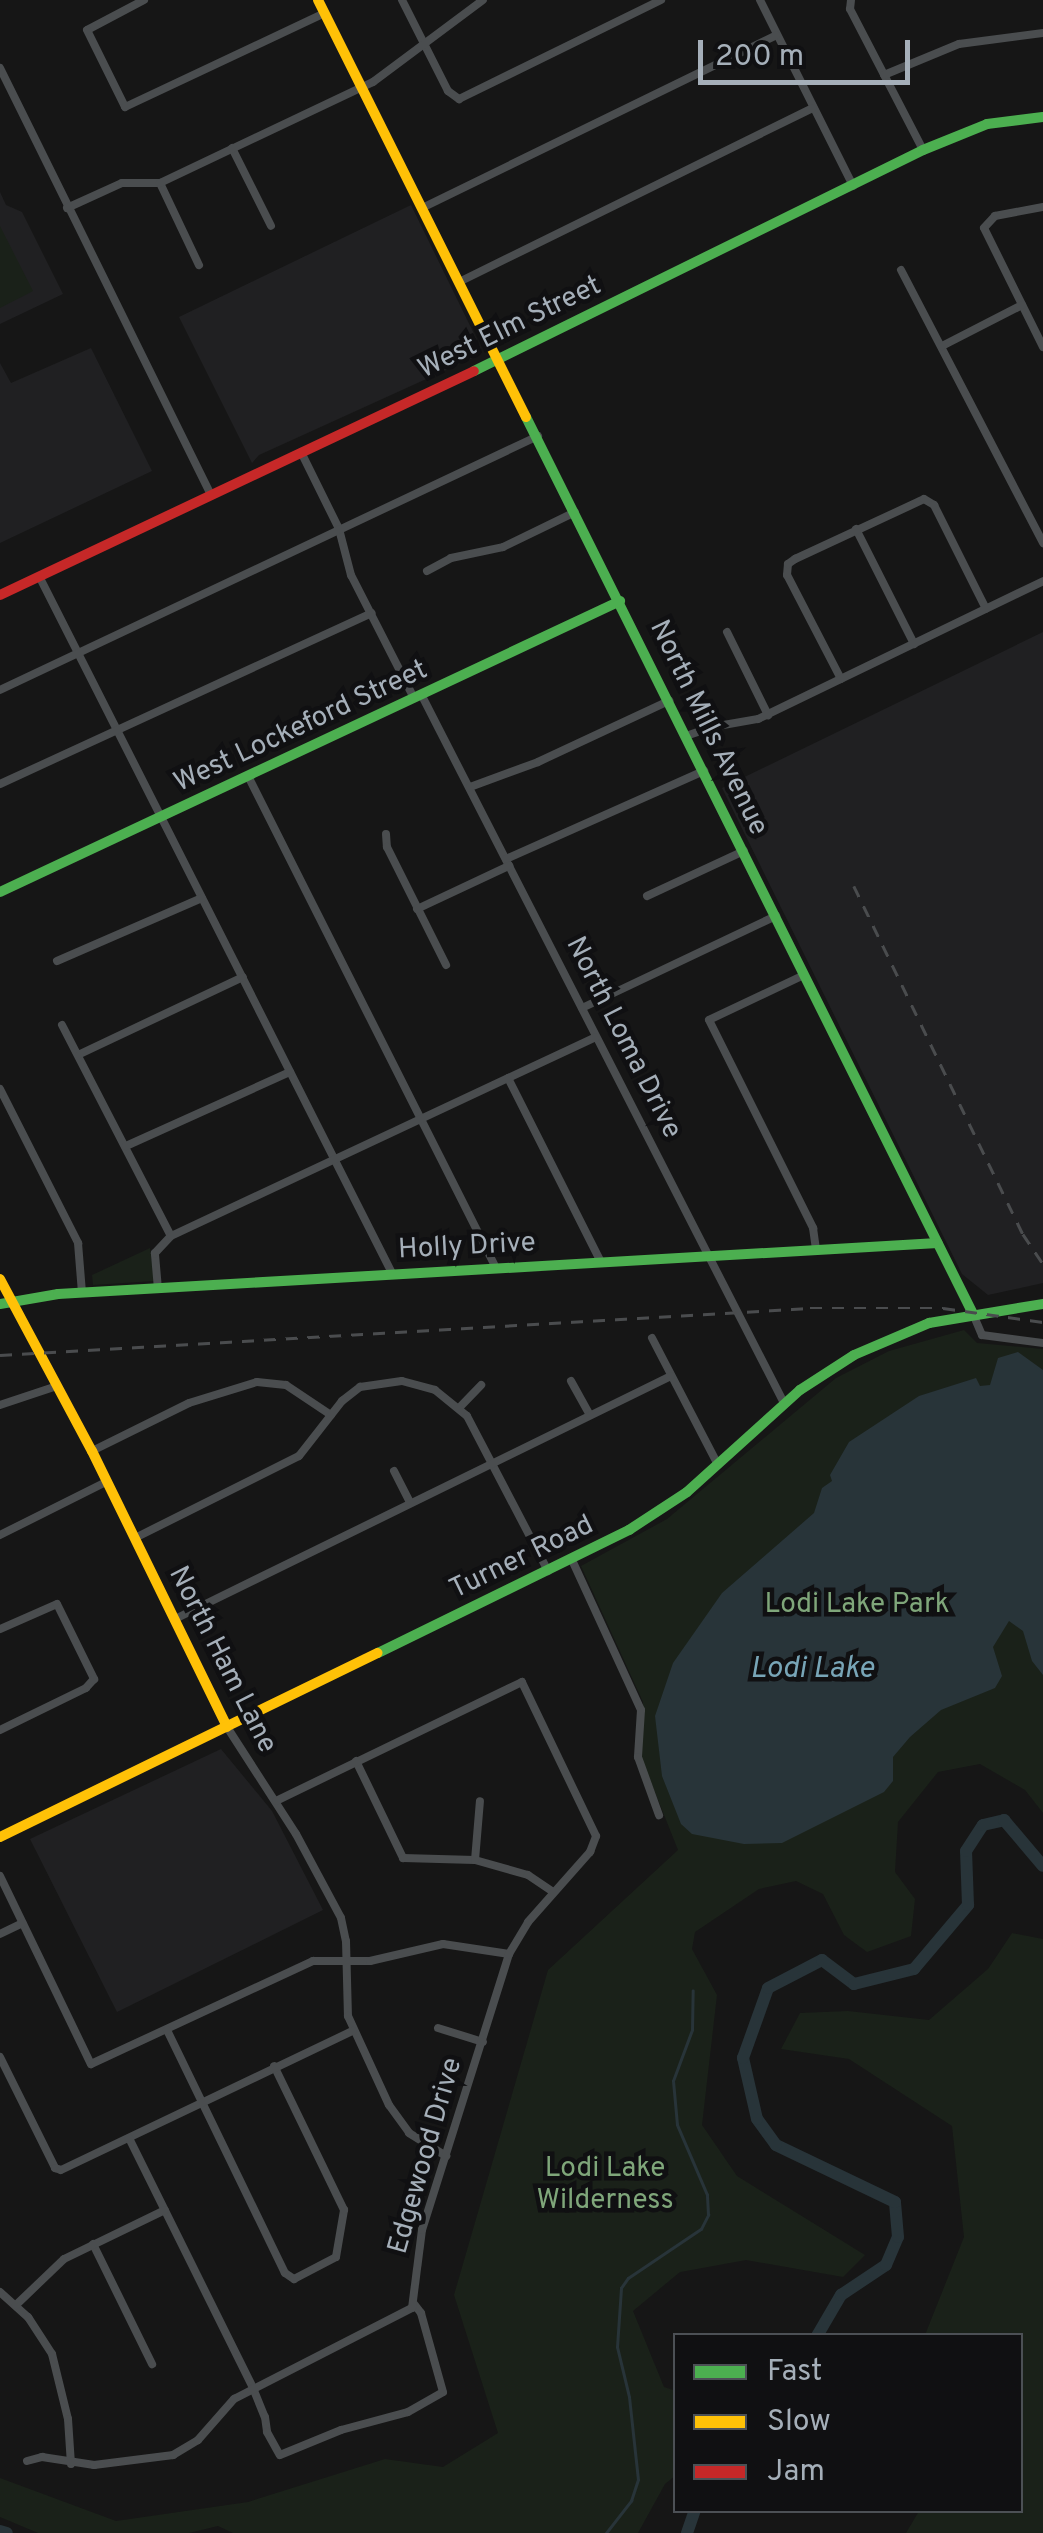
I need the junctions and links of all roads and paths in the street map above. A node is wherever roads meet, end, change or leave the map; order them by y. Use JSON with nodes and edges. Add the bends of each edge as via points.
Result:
{"nodes":[{"id":1,"x":144,"y":0,"type":"edge"},
{"id":2,"x":318,"y":0,"type":"edge"},
{"id":3,"x":402,"y":0,"type":"edge"},
{"id":4,"x":483,"y":0,"type":"edge"},
{"id":5,"x":661,"y":0,"type":"edge"},
{"id":6,"x":760,"y":0,"type":"edge"},
{"id":7,"x":851,"y":0,"type":"edge"},
{"id":8,"x":325,"y":13,"type":"junction"},
{"id":9,"x":776,"y":34,"type":"junction"},
{"id":10,"x":1043,"y":34,"type":"edge"},
{"id":11,"x":426,"y":44,"type":"junction"},
{"id":12,"x":0,"y":68,"type":"edge"},
{"id":13,"x":884,"y":74,"type":"junction"},
{"id":14,"x":362,"y":87,"type":"junction"},
{"id":15,"x":813,"y":108,"type":"junction"},
{"id":16,"x":1043,"y":117,"type":"edge"},
{"id":17,"x":232,"y":148,"type":"junction"},
{"id":18,"x":923,"y":150,"type":"junction"},
{"id":19,"x":160,"y":182,"type":"junction"},
{"id":20,"x":853,"y":186,"type":"junction"},
{"id":21,"x":67,"y":208,"type":"junction"},
{"id":22,"x":422,"y":208,"type":"junction"},
{"id":23,"x":1043,"y":208,"type":"edge"},
{"id":24,"x":272,"y":226,"type":"dead end"},
{"id":25,"x":199,"y":265,"type":"dead end"},
{"id":26,"x":902,"y":270,"type":"dead end"},
{"id":27,"x":459,"y":282,"type":"junction"},
{"id":28,"x":1022,"y":305,"type":"junction"},
{"id":29,"x":942,"y":346,"type":"junction"},
{"id":30,"x":1043,"y":347,"type":"edge"},
{"id":31,"x":498,"y":360,"type":"junction"},
{"id":32,"x":538,"y":436,"type":"junction"},
{"id":33,"x":301,"y":452,"type":"junction"},
{"id":34,"x":212,"y":495,"type":"junction"},
{"id":35,"x":576,"y":512,"type":"junction"},
{"id":36,"x":339,"y":529,"type":"junction"},
{"id":37,"x":856,"y":529,"type":"junction"},
{"id":38,"x":1043,"y":544,"type":"edge"},
{"id":39,"x":428,"y":571,"type":"dead end"},
{"id":40,"x":39,"y":576,"type":"junction"},
{"id":41,"x":1043,"y":581,"type":"edge"},
{"id":42,"x":0,"y":594,"type":"edge"},
{"id":43,"x":620,"y":601,"type":"junction"},
{"id":44,"x":986,"y":608,"type":"junction"},
{"id":45,"x":372,"y":613,"type":"junction"},
{"id":46,"x":727,"y":632,"type":"dead end"},
{"id":47,"x":914,"y":644,"type":"junction"},
{"id":48,"x":77,"y":653,"type":"junction"},
{"id":49,"x":840,"y":679,"type":"junction"},
{"id":50,"x":0,"y":690,"type":"edge"},
{"id":51,"x":417,"y":696,"type":"junction"},
{"id":52,"x":668,"y":701,"type":"junction"},
{"id":53,"x":768,"y":714,"type":"junction"},
{"id":54,"x":116,"y":730,"type":"junction"},
{"id":55,"x":686,"y":736,"type":"junction"},
{"id":56,"x":704,"y":772,"type":"junction"},
{"id":57,"x":248,"y":776,"type":"junction"},
{"id":58,"x":0,"y":784,"type":"edge"},
{"id":59,"x":470,"y":787,"type":"junction"},
{"id":60,"x":161,"y":818,"type":"junction"},
{"id":61,"x":386,"y":834,"type":"dead end"},
{"id":62,"x":744,"y":851,"type":"junction"},
{"id":63,"x":508,"y":863,"type":"junction"},
{"id":64,"x":0,"y":892,"type":"edge"},
{"id":65,"x":647,"y":896,"type":"dead end"},
{"id":66,"x":202,"y":898,"type":"junction"},
{"id":67,"x":418,"y":909,"type":"junction"},
{"id":68,"x":776,"y":916,"type":"junction"},
{"id":69,"x":57,"y":962,"type":"dead end"},
{"id":70,"x":446,"y":965,"type":"dead end"},
{"id":71,"x":804,"y":975,"type":"junction"},
{"id":72,"x":243,"y":977,"type":"junction"},
{"id":73,"x":582,"y":1008,"type":"junction"},
{"id":74,"x":62,"y":1024,"type":"dead end"},
{"id":75,"x":596,"y":1037,"type":"junction"},
{"id":76,"x":80,"y":1054,"type":"junction"},
{"id":77,"x":290,"y":1072,"type":"junction"},
{"id":78,"x":508,"y":1078,"type":"junction"},
{"id":79,"x":0,"y":1090,"type":"edge"},
{"id":80,"x":424,"y":1119,"type":"junction"},
{"id":81,"x":126,"y":1146,"type":"junction"},
{"id":82,"x":335,"y":1160,"type":"junction"},
{"id":83,"x":171,"y":1236,"type":"junction"},
{"id":84,"x":938,"y":1243,"type":"junction"},
{"id":85,"x":816,"y":1250,"type":"junction"},
{"id":86,"x":710,"y":1257,"type":"junction"},
{"id":87,"x":600,"y":1262,"type":"junction"},
{"id":88,"x":496,"y":1268,"type":"junction"},
{"id":89,"x":392,"y":1273,"type":"junction"},
{"id":90,"x":0,"y":1279,"type":"edge"},
{"id":91,"x":158,"y":1288,"type":"junction"},
{"id":92,"x":82,"y":1292,"type":"junction"},
{"id":93,"x":6,"y":1304,"type":"edge"},
{"id":94,"x":1043,"y":1304,"type":"edge"},
{"id":95,"x":973,"y":1314,"type":"junction"},
{"id":96,"x":652,"y":1338,"type":"dead end"},
{"id":97,"x":1043,"y":1343,"type":"edge"},
{"id":98,"x":671,"y":1376,"type":"junction"},
{"id":99,"x":571,"y":1381,"type":"dead end"},
{"id":100,"x":481,"y":1385,"type":"dead end"},
{"id":101,"x":57,"y":1386,"type":"junction"},
{"id":102,"x":784,"y":1403,"type":"junction"},
{"id":103,"x":0,"y":1405,"type":"edge"},
{"id":104,"x":459,"y":1408,"type":"junction"},
{"id":105,"x":590,"y":1414,"type":"junction"},
{"id":106,"x":332,"y":1415,"type":"junction"},
{"id":107,"x":92,"y":1451,"type":"junction"},
{"id":108,"x":493,"y":1461,"type":"junction"},
{"id":109,"x":718,"y":1466,"type":"junction"},
{"id":110,"x":394,"y":1471,"type":"dead end"},
{"id":111,"x":106,"y":1482,"type":"junction"},
{"id":112,"x":410,"y":1502,"type":"junction"},
{"id":113,"x":0,"y":1536,"type":"edge"},
{"id":114,"x":135,"y":1538,"type":"junction"},
{"id":115,"x":572,"y":1560,"type":"junction"},
{"id":116,"x":548,"y":1571,"type":"junction"},
{"id":117,"x":174,"y":1619,"type":"junction"},
{"id":118,"x":0,"y":1629,"type":"edge"},
{"id":119,"x":228,"y":1726,"type":"junction"},
{"id":120,"x":0,"y":1730,"type":"edge"},
{"id":121,"x":356,"y":1761,"type":"junction"},
{"id":122,"x":276,"y":1801,"type":"junction"},
{"id":123,"x":480,"y":1801,"type":"dead end"},
{"id":124,"x":660,"y":1815,"type":"dead end"},
{"id":125,"x":0,"y":1838,"type":"edge"},
{"id":126,"x":475,"y":1860,"type":"junction"},
{"id":127,"x":0,"y":1876,"type":"edge"},
{"id":128,"x":553,"y":1892,"type":"junction"},
{"id":129,"x":23,"y":1923,"type":"junction"},
{"id":130,"x":0,"y":1934,"type":"edge"},
{"id":131,"x":509,"y":1954,"type":"junction"},
{"id":132,"x":348,"y":1963,"type":"junction"},
{"id":133,"x":438,"y":2028,"type":"dead end"},
{"id":134,"x":167,"y":2030,"type":"junction"},
{"id":135,"x":352,"y":2031,"type":"junction"},
{"id":136,"x":483,"y":2042,"type":"junction"},
{"id":137,"x":0,"y":2057,"type":"edge"},
{"id":138,"x":274,"y":2066,"type":"junction"},
{"id":139,"x":202,"y":2102,"type":"junction"},
{"id":140,"x":129,"y":2138,"type":"junction"},
{"id":141,"x":446,"y":2156,"type":"junction"},
{"id":142,"x":165,"y":2210,"type":"junction"},
{"id":143,"x":92,"y":2244,"type":"junction"},
{"id":144,"x":0,"y":2292,"type":"edge"},
{"id":145,"x":414,"y":2304,"type":"junction"},
{"id":146,"x":16,"y":2305,"type":"junction"},
{"id":147,"x":152,"y":2364,"type":"dead end"},
{"id":148,"x":252,"y":2388,"type":"junction"},
{"id":149,"x":27,"y":2461,"type":"dead end"},
{"id":150,"x":72,"y":2464,"type":"junction"}],
"edges":[{"from":1,"to":8,"type":"street","via":[[90,26],[88,38],[126,106]]},
{"from":2,"to":8,"type":"street","name":"North Mills Avenue"},
{"from":3,"to":11,"type":"street"},
{"from":4,"to":11,"type":"street"},
{"from":5,"to":11,"type":"street","via":[[457,98]]},
{"from":6,"to":9,"type":"street"},
{"from":7,"to":13,"type":"street"},
{"from":8,"to":14,"type":"street","name":"North Mills Avenue"},
{"from":9,"to":15,"type":"street"},
{"from":9,"to":22,"type":"street"},
{"from":10,"to":13,"type":"street","via":[[972,41]]},
{"from":11,"to":14,"type":"street"},
{"from":12,"to":21,"type":"street"},
{"from":13,"to":18,"type":"street"},
{"from":14,"to":17,"type":"street"},
{"from":14,"to":22,"type":"street","name":"North Mills Avenue"},
{"from":15,"to":20,"type":"street"},
{"from":15,"to":27,"type":"street"},
{"from":16,"to":18,"type":"street","name":"West Elm Street","via":[[987,124]]},
{"from":17,"to":19,"type":"street"},
{"from":17,"to":24,"type":"street"},
{"from":18,"to":20,"type":"street","name":"West Elm Street"},
{"from":19,"to":21,"type":"street","via":[[122,183]]},
{"from":19,"to":25,"type":"street"},
{"from":20,"to":31,"type":"street","name":"West Elm Street"},
{"from":21,"to":34,"type":"street"},
{"from":22,"to":27,"type":"street","name":"North Mills Avenue"},
{"from":23,"to":28,"type":"street","via":[[984,224]]},
{"from":26,"to":29,"type":"street"},
{"from":27,"to":31,"type":"street","name":"North Mills Avenue"},
{"from":28,"to":29,"type":"street"},
{"from":28,"to":30,"type":"street"},
{"from":29,"to":38,"type":"street"},
{"from":31,"to":32,"type":"street","name":"North Mills Avenue"},
{"from":31,"to":33,"type":"street","name":"West Elm Street"},
{"from":32,"to":35,"type":"street","name":"North Mills Avenue"},
{"from":32,"to":36,"type":"street"},
{"from":33,"to":34,"type":"street","name":"West Elm Street"},
{"from":33,"to":36,"type":"street","name":"North Loma Drive"},
{"from":34,"to":40,"type":"street","name":"West Elm Street"},
{"from":35,"to":39,"type":"street"},
{"from":35,"to":43,"type":"street","name":"North Mills Avenue"},
{"from":36,"to":45,"type":"street","name":"North Loma Drive","via":[[346,562]]},
{"from":36,"to":48,"type":"street"},
{"from":37,"to":44,"type":"street","via":[[918,500],[932,503]]},
{"from":37,"to":47,"type":"street"},
{"from":37,"to":49,"type":"street","via":[[791,562],[787,576]]},
{"from":40,"to":42,"type":"street","name":"West Elm Street"},
{"from":40,"to":48,"type":"street"},
{"from":41,"to":44,"type":"street"},
{"from":43,"to":51,"type":"street","name":"West Lockeford Street"},
{"from":43,"to":52,"type":"street","name":"North Mills Avenue"},
{"from":44,"to":47,"type":"street"},
{"from":45,"to":51,"type":"street","name":"North Loma Drive"},
{"from":45,"to":54,"type":"street"},
{"from":46,"to":53,"type":"street"},
{"from":47,"to":49,"type":"street"},
{"from":48,"to":50,"type":"street"},
{"from":48,"to":54,"type":"street"},
{"from":49,"to":53,"type":"street"},
{"from":51,"to":57,"type":"street","name":"West Lockeford Street"},
{"from":51,"to":59,"type":"street","name":"North Loma Drive"},
{"from":52,"to":55,"type":"street","name":"North Mills Avenue"},
{"from":52,"to":59,"type":"street"},
{"from":53,"to":55,"type":"street"},
{"from":54,"to":58,"type":"street"},
{"from":54,"to":60,"type":"street"},
{"from":55,"to":56,"type":"street","name":"North Mills Avenue"},
{"from":56,"to":62,"type":"street","name":"North Mills Avenue"},
{"from":56,"to":63,"type":"street"},
{"from":57,"to":60,"type":"street","name":"West Lockeford Street"},
{"from":57,"to":80,"type":"street"},
{"from":59,"to":63,"type":"street","name":"North Loma Drive"},
{"from":60,"to":64,"type":"street","name":"West Lockeford Street"},
{"from":60,"to":66,"type":"street"},
{"from":61,"to":67,"type":"street"},
{"from":62,"to":65,"type":"street"},
{"from":62,"to":68,"type":"street","name":"North Mills Avenue"},
{"from":63,"to":67,"type":"street"},
{"from":63,"to":73,"type":"street","name":"North Loma Drive"},
{"from":66,"to":69,"type":"street"},
{"from":66,"to":72,"type":"street"},
{"from":67,"to":70,"type":"street"},
{"from":68,"to":71,"type":"street","name":"North Mills Avenue"},
{"from":68,"to":73,"type":"street"},
{"from":71,"to":84,"type":"street","name":"North Mills Avenue"},
{"from":71,"to":85,"type":"street","via":[[709,1020],[813,1228]]},
{"from":72,"to":76,"type":"street"},
{"from":72,"to":77,"type":"street"},
{"from":73,"to":75,"type":"street","name":"North Loma Drive"},
{"from":74,"to":76,"type":"street"},
{"from":75,"to":78,"type":"street"},
{"from":75,"to":86,"type":"street","name":"North Loma Drive"},
{"from":76,"to":81,"type":"street"},
{"from":77,"to":81,"type":"street"},
{"from":77,"to":82,"type":"street"},
{"from":78,"to":80,"type":"street"},
{"from":78,"to":87,"type":"street"},
{"from":79,"to":92,"type":"street","via":[[78,1243]]},
{"from":80,"to":82,"type":"street"},
{"from":80,"to":88,"type":"street"},
{"from":81,"to":83,"type":"street"},
{"from":82,"to":83,"type":"street"},
{"from":82,"to":89,"type":"street"},
{"from":83,"to":91,"type":"street","via":[[154,1253]]},
{"from":84,"to":85,"type":"street","name":"Holly Drive"},
{"from":84,"to":95,"type":"street","name":"North Mills Avenue"},
{"from":85,"to":86,"type":"street","name":"Holly Drive"},
{"from":86,"to":87,"type":"street","name":"Holly Drive"},
{"from":86,"to":102,"type":"street","name":"North Loma Drive"},
{"from":87,"to":88,"type":"street","name":"Holly Drive"},
{"from":88,"to":89,"type":"street","name":"Holly Drive"},
{"from":89,"to":91,"type":"street","name":"Holly Drive"},
{"from":90,"to":93,"type":"street","name":"North Ham Lane"},
{"from":91,"to":92,"type":"street","name":"Holly Drive"},
{"from":92,"to":93,"type":"street","name":"Holly Drive"},
{"from":93,"to":101,"type":"street","name":"North Ham Lane"},
{"from":94,"to":95,"type":"street","name":"Turner Road"},
{"from":95,"to":97,"type":"street","name":"North Mills Avenue","via":[[982,1335]]},
{"from":95,"to":102,"type":"street","name":"Turner Road","via":[[929,1323],[865,1350]]},
{"from":96,"to":98,"type":"street"},
{"from":98,"to":105,"type":"street"},
{"from":98,"to":109,"type":"street"},
{"from":99,"to":105,"type":"street"},
{"from":100,"to":104,"type":"street"},
{"from":101,"to":103,"type":"street"},
{"from":101,"to":107,"type":"street","name":"North Ham Lane"},
{"from":102,"to":109,"type":"street","name":"Turner Road"},
{"from":104,"to":106,"type":"street","via":[[435,1390],[382,1380],[349,1394]]},
{"from":104,"to":108,"type":"street"},
{"from":105,"to":108,"type":"street"},
{"from":106,"to":107,"type":"street","via":[[286,1385],[256,1382],[189,1403]]},
{"from":106,"to":114,"type":"street","via":[[299,1456]]},
{"from":107,"to":111,"type":"street","name":"North Ham Lane"},
{"from":108,"to":112,"type":"street"},
{"from":108,"to":116,"type":"street"},
{"from":109,"to":115,"type":"street","name":"Turner Road","via":[[658,1512]]},
{"from":110,"to":112,"type":"street"},
{"from":111,"to":113,"type":"street"},
{"from":111,"to":114,"type":"street","name":"North Ham Lane"},
{"from":112,"to":117,"type":"street"},
{"from":114,"to":117,"type":"street","name":"North Ham Lane"},
{"from":115,"to":116,"type":"street","name":"Turner Road"},
{"from":115,"to":124,"type":"street","via":[[641,1710],[638,1756]]},
{"from":116,"to":119,"type":"street","name":"Turner Road"},
{"from":117,"to":119,"type":"street","name":"North Ham Lane"},
{"from":118,"to":120,"type":"street","via":[[57,1604],[94,1679]]},
{"from":119,"to":122,"type":"street","name":"North Ham Lane"},
{"from":119,"to":125,"type":"street","name":"Turner Road"},
{"from":121,"to":122,"type":"street"},
{"from":121,"to":126,"type":"street","via":[[400,1856]]},
{"from":121,"to":128,"type":"street","name":"Edgewood Drive","via":[[522,1682],[596,1836]]},
{"from":122,"to":132,"type":"street","name":"North Ham Lane","via":[[340,1918]]},
{"from":123,"to":126,"type":"street"},
{"from":126,"to":128,"type":"street","via":[[528,1875]]},
{"from":127,"to":129,"type":"street"},
{"from":128,"to":131,"type":"street","name":"Edgewood Drive"},
{"from":129,"to":130,"type":"street"},
{"from":129,"to":134,"type":"street","via":[[95,2064]]},
{"from":131,"to":132,"type":"street","via":[[442,1944]]},
{"from":131,"to":136,"type":"street","name":"Edgewood Drive"},
{"from":132,"to":134,"type":"street","via":[[307,1963]]},
{"from":132,"to":135,"type":"street","name":"North Ham Lane"},
{"from":133,"to":136,"type":"street"},
{"from":134,"to":139,"type":"street"},
{"from":135,"to":138,"type":"street"},
{"from":135,"to":141,"type":"street","name":"North Ham Lane","via":[[400,2124]]},
{"from":136,"to":141,"type":"street","name":"Edgewood Drive"},
{"from":137,"to":140,"type":"street","via":[[58,2170]]},
{"from":138,"to":139,"type":"street"},
{"from":138,"to":139,"type":"street","via":[[344,2210],[336,2257],[292,2279]]},
{"from":139,"to":140,"type":"street"},
{"from":140,"to":142,"type":"street"},
{"from":141,"to":145,"type":"street","name":"Edgewood Drive","via":[[422,2230]]},
{"from":142,"to":143,"type":"street"},
{"from":142,"to":148,"type":"street"},
{"from":143,"to":146,"type":"street","via":[[64,2259]]},
{"from":143,"to":147,"type":"street"},
{"from":144,"to":146,"type":"street"},
{"from":145,"to":148,"type":"street"},
{"from":145,"to":148,"type":"street","via":[[444,2389],[434,2399],[284,2456],[266,2432]]},
{"from":146,"to":150,"type":"street","via":[[40,2332],[56,2367]]},
{"from":148,"to":150,"type":"street","via":[[173,2455]]},
{"from":149,"to":150,"type":"street"}]}
